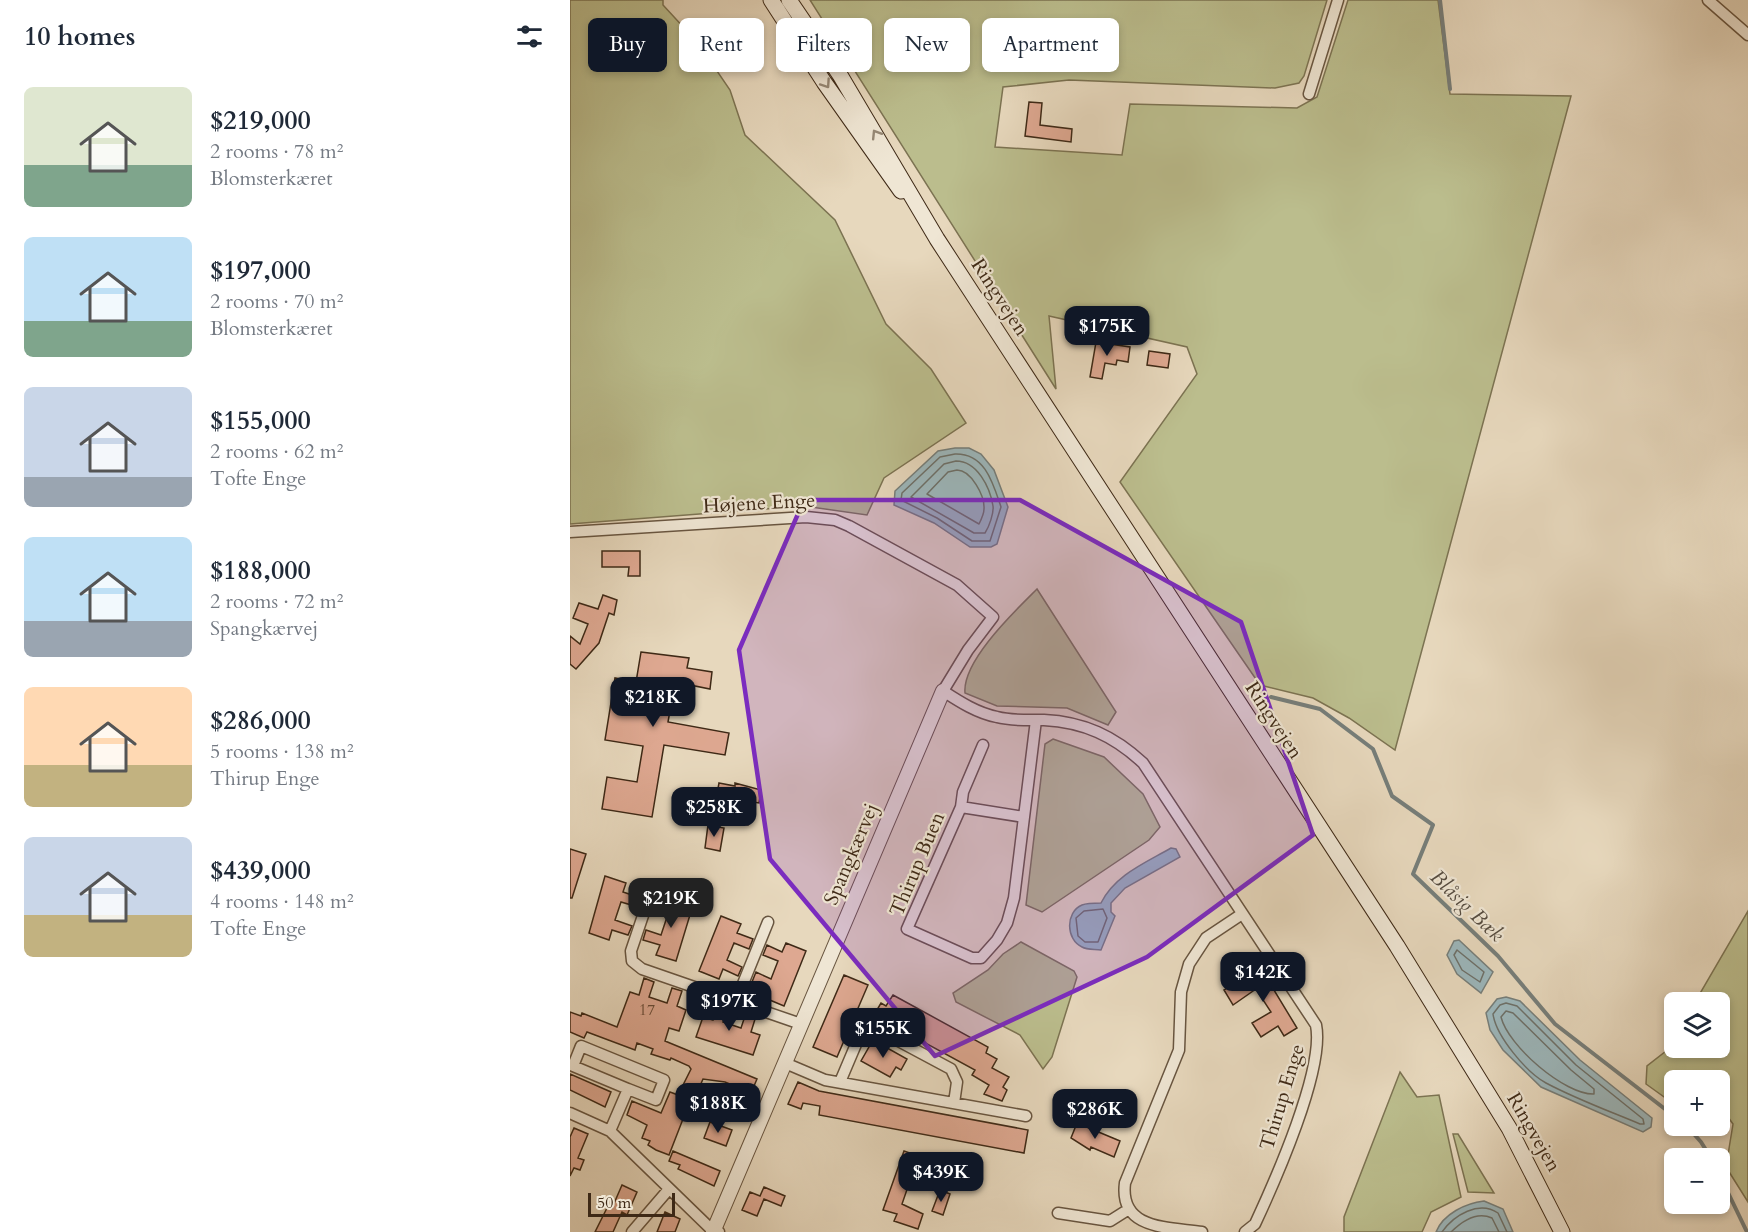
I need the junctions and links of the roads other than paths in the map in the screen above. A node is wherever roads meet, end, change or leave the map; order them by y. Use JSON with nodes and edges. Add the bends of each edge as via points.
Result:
{"nodes":[{"id":1,"x":771,"y":0,"type":"edge"},
{"id":2,"x":789,"y":0,"type":"edge"},
{"id":3,"x":1338,"y":0,"type":"edge"},
{"id":4,"x":1708,"y":0,"type":"edge"},
{"id":5,"x":1748,"y":35,"type":"edge"},
{"id":6,"x":1309,"y":94,"type":"dead end"},
{"id":7,"x":937,"y":239,"type":"junction"},
{"id":8,"x":570,"y":532,"type":"edge"},
{"id":9,"x":993,"y":617,"type":"joint"},
{"id":10,"x":943,"y":692,"type":"junction"},
{"id":11,"x":1036,"y":720,"type":"junction"},
{"id":12,"x":983,"y":745,"type":"dead end"},
{"id":13,"x":961,"y":807,"type":"junction"},
{"id":14,"x":1024,"y":817,"type":"junction"},
{"id":15,"x":653,"y":886,"type":"dead end"},
{"id":16,"x":1242,"y":914,"type":"junction"},
{"id":17,"x":768,"y":922,"type":"dead end"},
{"id":18,"x":736,"y":1001,"type":"junction"},
{"id":19,"x":801,"y":1024,"type":"junction"},
{"id":20,"x":784,"y":1063,"type":"junction"},
{"id":21,"x":840,"y":1082,"type":"junction"},
{"id":22,"x":628,"y":1089,"type":"junction"},
{"id":23,"x":705,"y":1097,"type":"dead end"},
{"id":24,"x":954,"y":1103,"type":"junction"},
{"id":25,"x":570,"y":1113,"type":"edge"},
{"id":26,"x":763,"y":1115,"type":"junction"},
{"id":27,"x":1026,"y":1116,"type":"dead end"},
{"id":28,"x":610,"y":1131,"type":"junction"},
{"id":29,"x":669,"y":1189,"type":"junction"},
{"id":30,"x":1129,"y":1209,"type":"junction"},
{"id":31,"x":1058,"y":1213,"type":"dead end"},
{"id":32,"x":632,"y":1232,"type":"edge"},
{"id":33,"x":715,"y":1232,"type":"edge"},
{"id":34,"x":1202,"y":1232,"type":"edge"},
{"id":35,"x":1245,"y":1232,"type":"edge"},
{"id":36,"x":1562,"y":1232,"type":"edge"}],
"edges":[{"from":1,"to":7,"type":"main road","name":"Ringvejen","one_way":true},
{"from":7,"to":2,"type":"main road","name":"Ringvejen","one_way":true,"via":[[852,95]]},
{"from":3,"to":6,"type":"street"},
{"from":4,"to":5,"type":"street"},
{"from":7,"to":36,"type":"main road","name":"Ringvejen","via":[[1397,946],[1509,1128]]},
{"from":8,"to":9,"type":"street","name":"Højene Enge","via":[[823,517],[849,526],[957,585]]},
{"from":9,"to":10,"type":"street","name":"Spangkærvej"},
{"from":10,"to":11,"type":"street","name":"Thirup Enge","via":[[998,718]]},
{"from":10,"to":19,"type":"street","name":"Spangkærvej"},
{"from":11,"to":14,"type":"street"},
{"from":11,"to":16,"type":"street","name":"Thirup Enge","via":[[1065,721],[1091,728],[1128,749],[1143,763]]},
{"from":12,"to":13,"type":"street","name":"Thirup Buen","via":[[963,792]]},
{"from":13,"to":14,"type":"street","name":"Thirup Buen"},
{"from":13,"to":14,"type":"street","name":"Thirup Buen","via":[[906,929],[972,958],[981,958],[997,940],[1009,914]]},
{"from":15,"to":18,"type":"street","via":[[631,951],[632,961],[642,969]]},
{"from":16,"to":30,"type":"street","via":[[1206,938],[1189,964],[1181,992],[1179,1050],[1125,1182],[1123,1196]]},
{"from":16,"to":35,"type":"street","name":"Thirup Enge","via":[[1312,1016],[1318,1044],[1292,1138],[1255,1224]]},
{"from":17,"to":18,"type":"street"},
{"from":18,"to":19,"type":"street"},
{"from":19,"to":20,"type":"street","name":"Spangkærvej"},
{"from":20,"to":21,"type":"street"},
{"from":20,"to":26,"type":"street","name":"Spangkærvej"},
{"from":21,"to":24,"type":"street"},
{"from":21,"to":24,"type":"street","via":[[865,1023],[951,1069],[957,1082]]},
{"from":22,"to":22,"type":"street","via":[[573,1066],[581,1046],[664,1080],[656,1100]]},
{"from":22,"to":28,"type":"street"},
{"from":23,"to":26,"type":"street"},
{"from":24,"to":27,"type":"street"},
{"from":25,"to":28,"type":"street"},
{"from":26,"to":33,"type":"street","name":"Spangkærvej"},
{"from":28,"to":29,"type":"street"},
{"from":29,"to":32,"type":"street"},
{"from":29,"to":33,"type":"street"},
{"from":30,"to":31,"type":"street","via":[[1110,1221]]},
{"from":30,"to":34,"type":"street","via":[[1139,1221]]}]}
